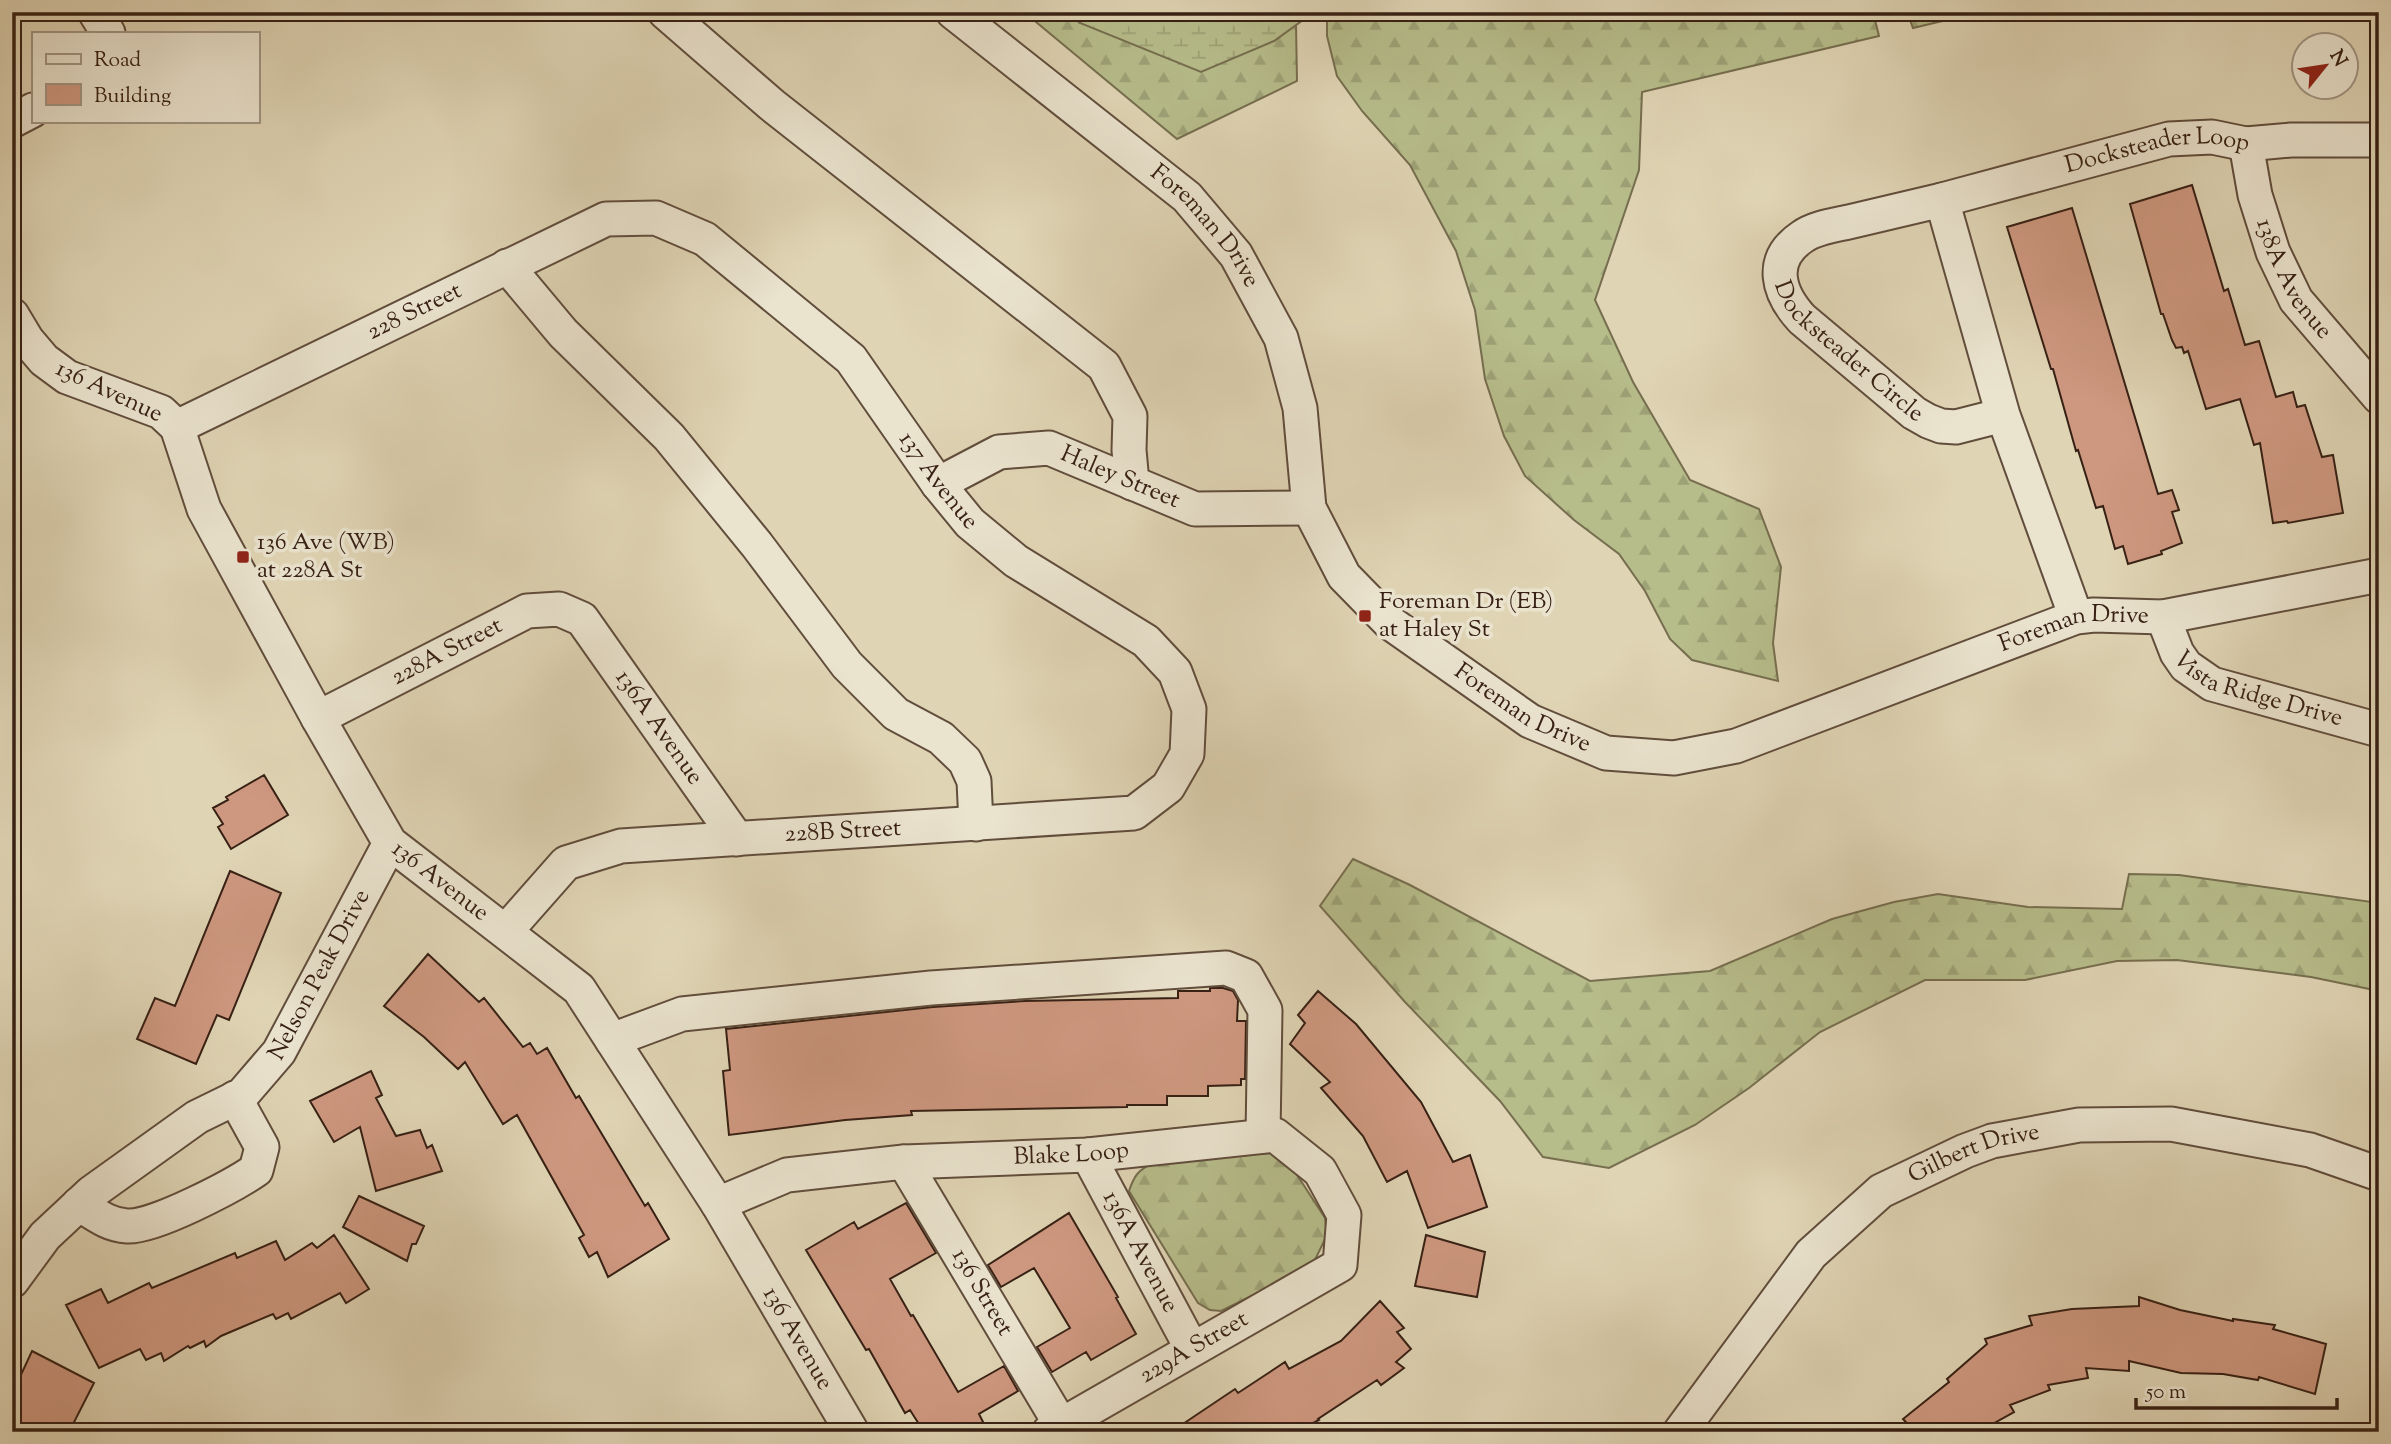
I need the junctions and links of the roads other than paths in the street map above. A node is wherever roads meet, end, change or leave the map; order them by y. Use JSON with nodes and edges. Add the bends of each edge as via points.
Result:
{"nodes":[{"id":1,"x":94,"y":12,"type":"edge"},
{"id":2,"x":665,"y":12,"type":"edge"},
{"id":3,"x":953,"y":12,"type":"edge"},
{"id":4,"x":107,"y":32,"type":"edge"},
{"id":5,"x":32,"y":111,"type":"edge"},
{"id":6,"x":12,"y":121,"type":"edge"},
{"id":7,"x":2379,"y":140,"type":"edge"},
{"id":8,"x":2246,"y":144,"type":"junction"},
{"id":9,"x":1942,"y":200,"type":"junction"},
{"id":10,"x":656,"y":218,"type":"joint"},
{"id":11,"x":506,"y":266,"type":"junction"},
{"id":12,"x":12,"y":315,"type":"edge"},
{"id":13,"x":2379,"y":397,"type":"edge"},
{"id":14,"x":2003,"y":415,"type":"junction"},
{"id":15,"x":177,"y":427,"type":"junction"},
{"id":16,"x":1132,"y":483,"type":"junction"},
{"id":17,"x":938,"y":484,"type":"junction"},
{"id":18,"x":1309,"y":508,"type":"junction"},
{"id":19,"x":2379,"y":575,"type":"edge"},
{"id":20,"x":2076,"y":617,"type":"junction"},
{"id":21,"x":2164,"y":617,"type":"junction"},
{"id":22,"x":582,"y":618,"type":"joint"},
{"id":23,"x":318,"y":719,"type":"junction"},
{"id":24,"x":2379,"y":730,"type":"edge"},
{"id":25,"x":1187,"y":754,"type":"joint"},
{"id":26,"x":976,"y":824,"type":"junction"},
{"id":27,"x":737,"y":838,"type":"junction"},
{"id":28,"x":390,"y":843,"type":"junction"},
{"id":29,"x":506,"y":931,"type":"junction"},
{"id":30,"x":612,"y":1040,"type":"junction"},
{"id":31,"x":235,"y":1098,"type":"junction"},
{"id":32,"x":1263,"y":1136,"type":"junction"},
{"id":33,"x":1088,"y":1154,"type":"junction"},
{"id":34,"x":904,"y":1162,"type":"junction"},
{"id":35,"x":2379,"y":1174,"type":"edge"},
{"id":36,"x":79,"y":1204,"type":"junction"},
{"id":37,"x":718,"y":1204,"type":"junction"},
{"id":38,"x":1340,"y":1265,"type":"joint"},
{"id":39,"x":12,"y":1281,"type":"edge"},
{"id":40,"x":1192,"y":1349,"type":"junction"},
{"id":41,"x":1055,"y":1428,"type":"edge"},
{"id":42,"x":852,"y":1432,"type":"edge"},
{"id":43,"x":1681,"y":1432,"type":"edge"}],
"edges":[{"from":1,"to":4,"type":"street"},
{"from":2,"to":16,"type":"street","via":[[772,105],[1104,366],[1130,416]]},
{"from":3,"to":18,"type":"street","name":"Foreman Drive","via":[[1187,197],[1236,255],[1281,338],[1300,408]]},
{"from":5,"to":6,"type":"street"},
{"from":7,"to":8,"type":"street","name":"Docksteader Loop"},
{"from":8,"to":9,"type":"street","name":"Docksteader Loop","via":[[2212,137],[2169,139]]},
{"from":8,"to":13,"type":"street","name":"138A Avenue","via":[[2255,195],[2273,252],[2296,300]]},
{"from":9,"to":14,"type":"street"},
{"from":9,"to":14,"type":"street","name":"Docksteader Circle","via":[[1804,236],[1783,260],[1779,274],[1782,290],[1802,319],[1928,421],[1956,427]]},
{"from":10,"to":11,"type":"street","name":"228 Street","via":[[607,219]]},
{"from":10,"to":17,"type":"street","name":"137 Avenue","via":[[705,239],[851,359]]},
{"from":11,"to":15,"type":"street","name":"228 Street"},
{"from":11,"to":26,"type":"street","via":[[564,333],[669,437],[847,665],[896,714],[942,738],[965,761],[974,781]]},
{"from":12,"to":15,"type":"street","name":"136 Avenue","via":[[44,360],[67,377],[161,412]]},
{"from":14,"to":20,"type":"street"},
{"from":15,"to":23,"type":"street","name":"136 Avenue","via":[[204,509]]},
{"from":16,"to":17,"type":"street","name":"Haley Street","via":[[1049,448],[999,452]]},
{"from":16,"to":18,"type":"street","name":"Haley Street","via":[[1195,509]]},
{"from":17,"to":25,"type":"street","name":"137 Avenue","via":[[970,523],[1016,561],[1146,641],[1175,672],[1189,709]]},
{"from":18,"to":20,"type":"street","name":"Foreman Drive","via":[[1343,576],[1389,621],[1530,721],[1606,753],[1674,758],[1736,746]]},
{"from":19,"to":21,"type":"street","name":"Foreman Drive"},
{"from":20,"to":21,"type":"street","name":"Foreman Drive"},
{"from":21,"to":24,"type":"street","name":"Vista Ridge Drive","via":[[2186,666],[2212,684]]},
{"from":22,"to":23,"type":"street","name":"228A Street","via":[[559,609],[527,611]]},
{"from":22,"to":27,"type":"street","name":"136A Avenue"},
{"from":23,"to":28,"type":"street","name":"136 Avenue"},
{"from":25,"to":26,"type":"street","name":"228B Street","via":[[1168,788],[1134,813]]},
{"from":26,"to":27,"type":"street","name":"228B Street"},
{"from":27,"to":29,"type":"street","name":"228B Street","via":[[621,846],[566,863]]},
{"from":28,"to":29,"type":"street","name":"136 Avenue"},
{"from":28,"to":31,"type":"street","name":"Nelson Peak Drive","via":[[279,1052]]},
{"from":29,"to":30,"type":"street","name":"136 Avenue","via":[[579,989]]},
{"from":30,"to":32,"type":"street","via":[[682,1014],[931,988],[1226,968],[1246,976],[1265,1010]]},
{"from":30,"to":37,"type":"street","name":"136 Avenue"},
{"from":31,"to":36,"type":"street","name":"Nelson Peak Drive","via":[[197,1117]]},
{"from":31,"to":36,"type":"street","via":[[262,1147],[256,1170],[241,1181],[156,1221],[130,1227],[108,1223]]},
{"from":32,"to":33,"type":"street","name":"Blake Loop"},
{"from":32,"to":38,"type":"street","name":"Blake Loop","via":[[1275,1135],[1320,1171],[1344,1215]]},
{"from":33,"to":34,"type":"street","name":"Blake Loop"},
{"from":33,"to":40,"type":"street","name":"136A Avenue"},
{"from":34,"to":37,"type":"street","name":"Blake Loop","via":[[787,1175]]},
{"from":34,"to":41,"type":"street","name":"136 Street"},
{"from":35,"to":43,"type":"street","name":"Gilbert Drive","via":[[2310,1150],[2171,1124],[2078,1125],[1992,1141],[1881,1191],[1811,1254]]},
{"from":36,"to":39,"type":"street","name":"Nelson Peak Drive","via":[[45,1236]]},
{"from":37,"to":42,"type":"street","name":"136 Avenue"},
{"from":38,"to":40,"type":"street","name":"229A Street"},
{"from":40,"to":41,"type":"street","name":"229A Street"}]}
